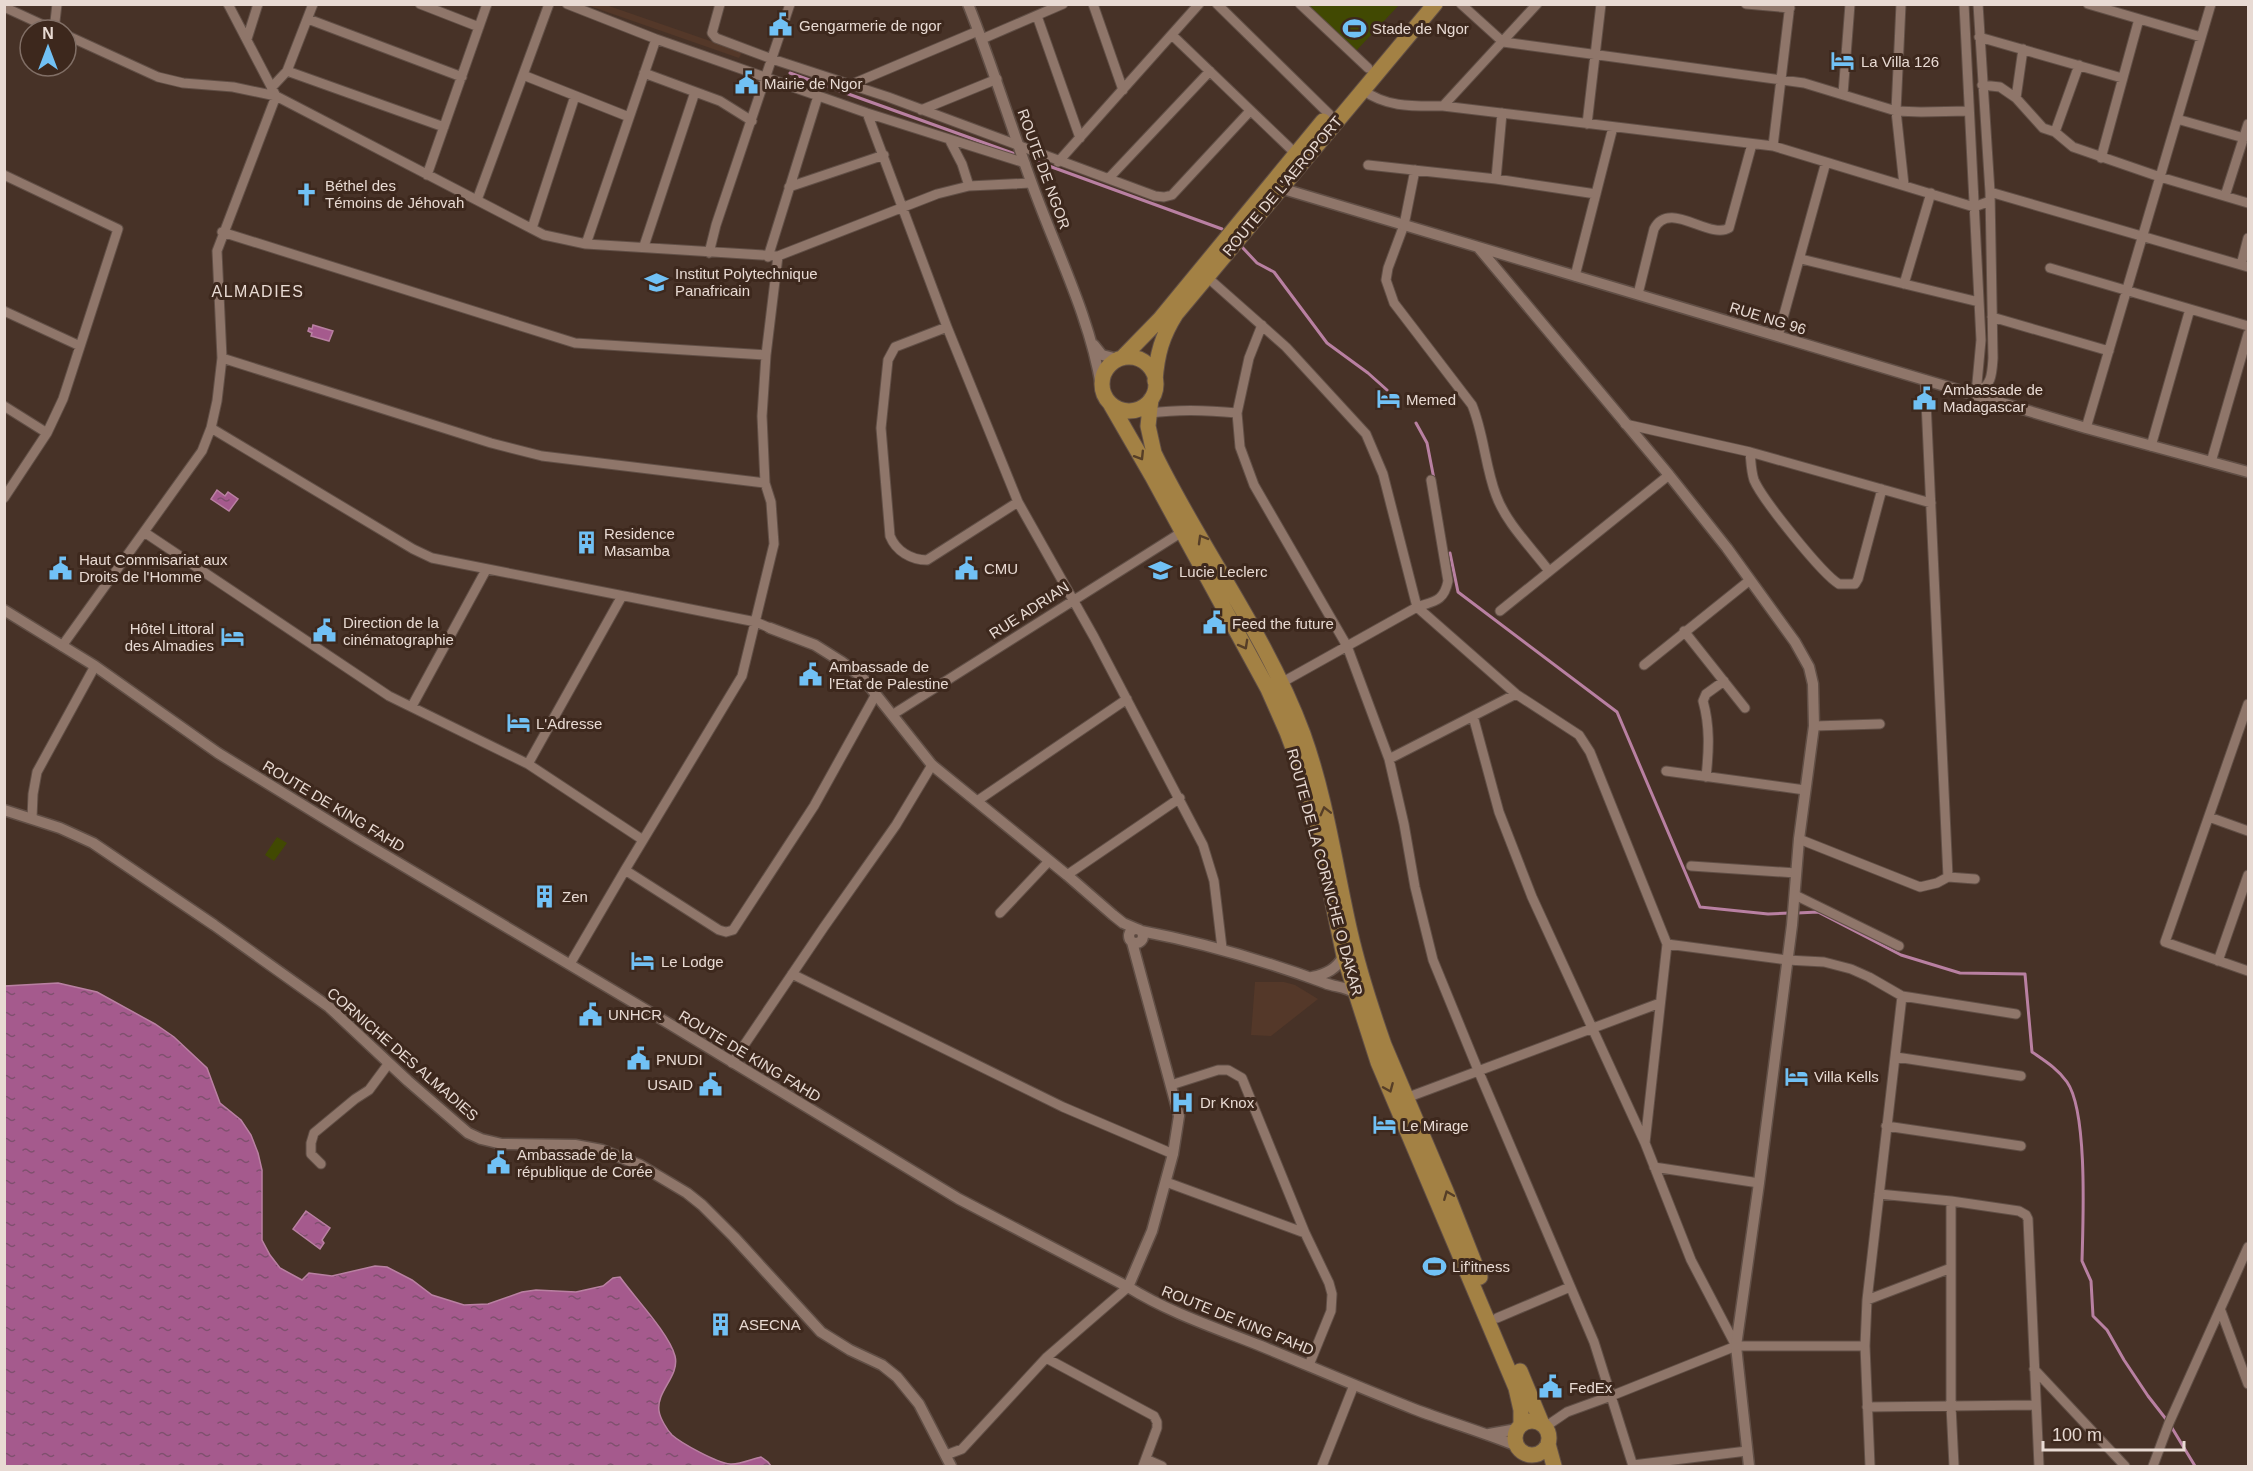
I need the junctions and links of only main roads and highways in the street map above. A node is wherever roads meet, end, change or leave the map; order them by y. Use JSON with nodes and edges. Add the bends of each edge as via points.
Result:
{"nodes":[{"id":1,"x":1422,"y":4,"type":"edge"},
{"id":2,"x":1434,"y":4,"type":"edge"},
{"id":3,"x":1120,"y":359,"type":"junction"},
{"id":4,"x":1155,"y":381,"type":"junction"},
{"id":5,"x":1111,"y":405,"type":"junction"},
{"id":6,"x":1150,"y":406,"type":"junction"},
{"id":7,"x":1543,"y":1425,"type":"junction"},
{"id":8,"x":1519,"y":1427,"type":"junction"},
{"id":9,"x":1548,"y":1444,"type":"junction"},
{"id":10,"x":1521,"y":1450,"type":"junction"},
{"id":11,"x":1537,"y":1467,"type":"edge"},
{"id":12,"x":1554,"y":1467,"type":"edge"}],
"edges":[{"from":1,"to":3,"type":"highway","name":"ROUTE DE L'AEROPORT","via":[[1160,318]]},
{"from":2,"to":4,"type":"highway","name":"ROUTE DE L'AEROPORT","via":[[1176,314],[1161,339]]},
{"from":3,"to":4,"type":"highway","via":[[1144,362]]},
{"from":3,"to":5,"type":"highway","via":[[1106,370],[1101,386]]},
{"from":4,"to":6,"type":"highway"},
{"from":5,"to":6,"type":"highway","via":[[1130,411]]},
{"from":5,"to":8,"type":"highway","name":"ROUTE DE LA CORNICHE O DAKAR","one_way":true,"via":[[1269,689],[1287,732],[1322,852],[1344,956],[1378,1062],[1516,1388],[1521,1410]]},
{"from":7,"to":6,"type":"highway","name":"ROUTE DE LA CORNICHE O DAKAR","one_way":true,"via":[[1384,1045],[1359,969],[1319,784],[1305,741],[1281,683],[1160,465],[1149,438]]},
{"from":7,"to":8,"type":"highway","via":[[1531,1421]]},
{"from":7,"to":9,"type":"highway","via":[[1549,1435]]},
{"from":8,"to":10,"type":"highway","via":[[1515,1438]]},
{"from":9,"to":10,"type":"highway","via":[[1537,1454]]},
{"from":9,"to":12,"type":"highway"},
{"from":10,"to":11,"type":"highway"}]}
